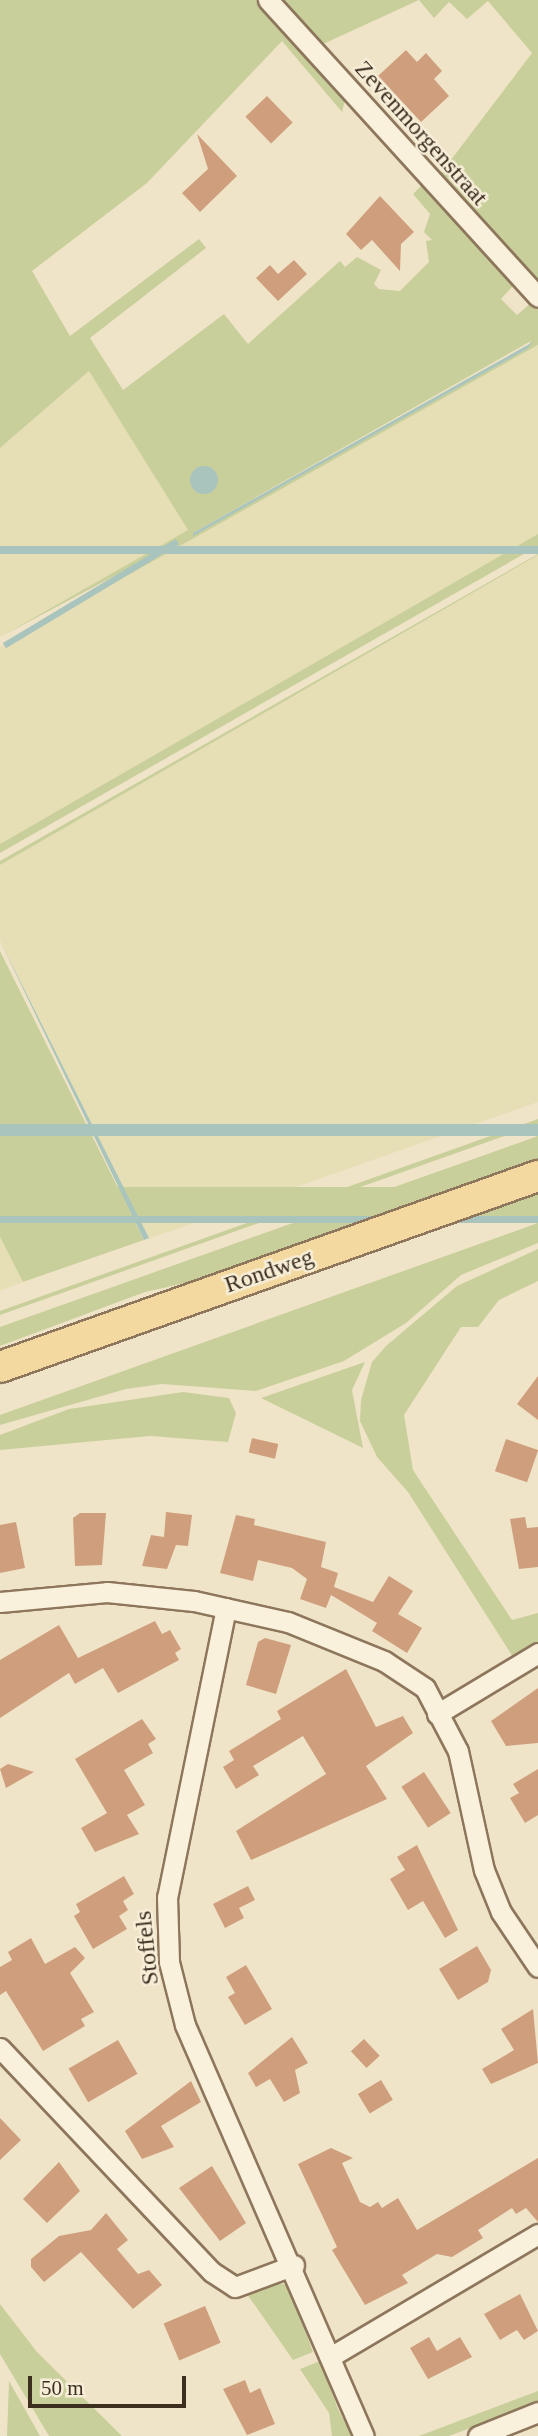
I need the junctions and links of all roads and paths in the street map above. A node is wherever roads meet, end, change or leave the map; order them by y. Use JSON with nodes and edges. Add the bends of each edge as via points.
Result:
{"nodes":[{"id":1,"x":268,"y":0,"type":"edge"},
{"id":2,"x":538,"y":297,"type":"edge"},
{"id":3,"x":538,"y":1176,"type":"edge"},
{"id":4,"x":0,"y":1367,"type":"edge"},
{"id":5,"x":0,"y":1602,"type":"edge"},
{"id":6,"x":226,"y":1608,"type":"junction"},
{"id":7,"x":538,"y":1653,"type":"edge"},
{"id":8,"x":437,"y":1714,"type":"junction"},
{"id":9,"x":538,"y":1967,"type":"edge"},
{"id":10,"x":0,"y":2048,"type":"edge"},
{"id":11,"x":538,"y":2234,"type":"edge"},
{"id":12,"x":294,"y":2265,"type":"junction"},
{"id":13,"x":330,"y":2357,"type":"junction"},
{"id":14,"x":538,"y":2412,"type":"edge"},
{"id":15,"x":364,"y":2436,"type":"edge"},
{"id":16,"x":478,"y":2436,"type":"edge"}],
"edges":[{"from":1,"to":2,"type":"street","name":"Zevenmorgenstraat"},
{"from":3,"to":4,"type":"main road","name":"Rondweg"},
{"from":5,"to":6,"type":"street","via":[[107,1592]]},
{"from":6,"to":8,"type":"street","via":[[288,1622],[384,1661],[425,1688]]},
{"from":6,"to":12,"type":"street","name":"Stoffels","via":[[167,1897],[169,1962],[185,2025]]},
{"from":7,"to":8,"type":"street"},
{"from":8,"to":9,"type":"street","via":[[458,1751],[496,1902]]},
{"from":10,"to":12,"type":"street","via":[[212,2272],[235,2287]]},
{"from":11,"to":13,"type":"street"},
{"from":12,"to":13,"type":"street","name":"Stoffels"},
{"from":13,"to":15,"type":"street","name":"Stoffels"},
{"from":14,"to":16,"type":"street"}]}
